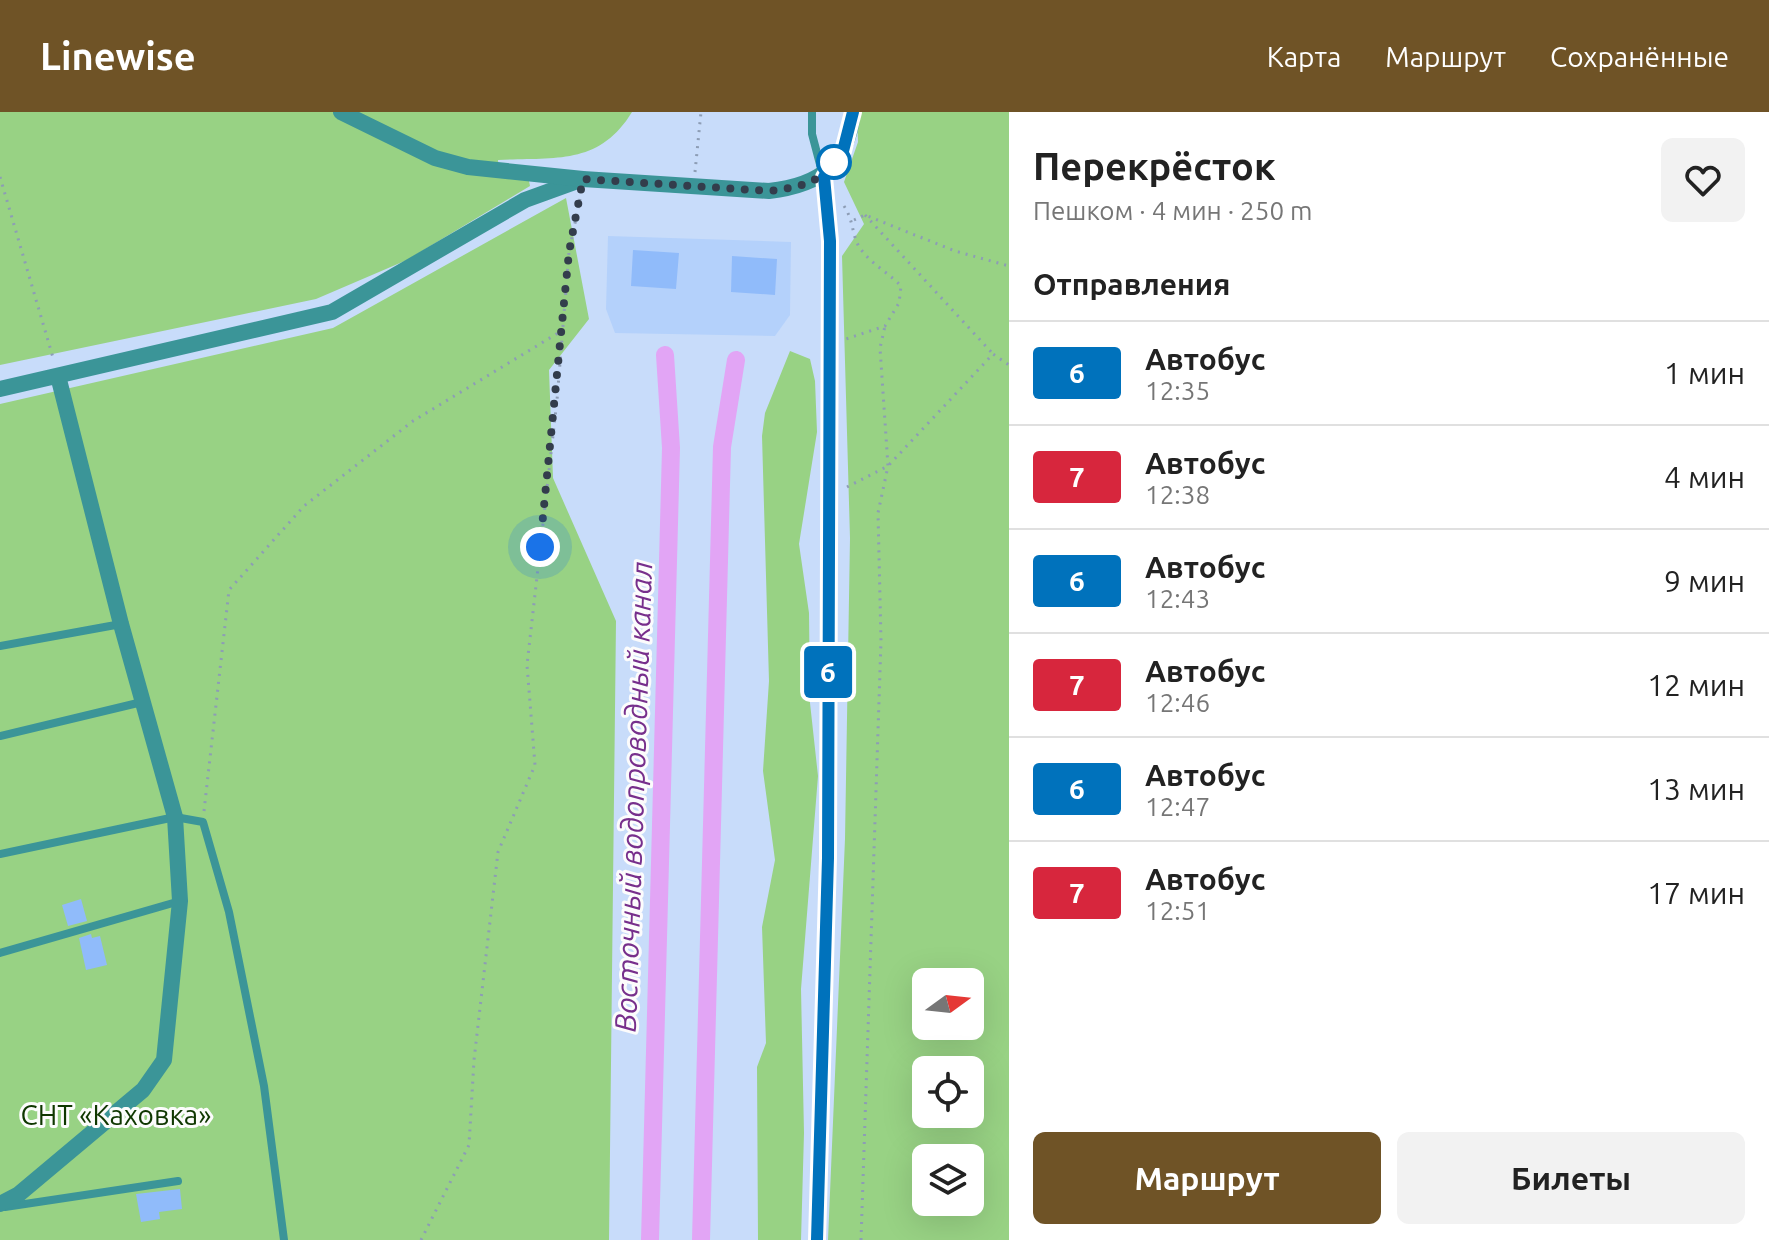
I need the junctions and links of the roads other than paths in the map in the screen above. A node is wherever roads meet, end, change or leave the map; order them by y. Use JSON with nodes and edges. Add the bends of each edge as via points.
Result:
{"nodes":[{"id":1,"x":341,"y":112,"type":"edge"},
{"id":2,"x":812,"y":112,"type":"edge"},
{"id":3,"x":853,"y":112,"type":"edge"},
{"id":4,"x":824,"y":177,"type":"junction"},
{"id":5,"x":583,"y":179,"type":"junction"},
{"id":6,"x":58,"y":376,"type":"junction"},
{"id":7,"x":0,"y":389,"type":"edge"},
{"id":8,"x":121,"y":624,"type":"junction"},
{"id":9,"x":0,"y":646,"type":"edge"},
{"id":10,"x":142,"y":702,"type":"junction"},
{"id":11,"x":0,"y":736,"type":"edge"},
{"id":12,"x":175,"y":817,"type":"junction"},
{"id":13,"x":0,"y":854,"type":"edge"},
{"id":14,"x":180,"y":901,"type":"junction"},
{"id":15,"x":0,"y":953,"type":"edge"},
{"id":16,"x":178,"y":1181,"type":"dead end"},
{"id":17,"x":0,"y":1206,"type":"edge"},
{"id":18,"x":284,"y":1240,"type":"edge"},
{"id":19,"x":817,"y":1240,"type":"edge"}],
"edges":[{"from":1,"to":5,"type":"street","via":[[446,161]]},
{"from":2,"to":4,"type":"lane"},
{"from":3,"to":4,"type":"street","via":[[843,151]]},
{"from":4,"to":5,"type":"street","via":[[769,191]]},
{"from":4,"to":19,"type":"street","via":[[830,241],[828,858]]},
{"from":5,"to":6,"type":"street","via":[[525,200],[332,312]]},
{"from":6,"to":7,"type":"street"},
{"from":6,"to":8,"type":"street"},
{"from":8,"to":9,"type":"lane"},
{"from":8,"to":10,"type":"street"},
{"from":10,"to":11,"type":"lane"},
{"from":10,"to":12,"type":"street"},
{"from":12,"to":13,"type":"lane"},
{"from":12,"to":14,"type":"street"},
{"from":12,"to":18,"type":"lane","via":[[203,822],[229,912],[261,1071]]},
{"from":14,"to":15,"type":"lane"},
{"from":14,"to":17,"type":"street","via":[[164,1060],[143,1090]]},
{"from":16,"to":17,"type":"lane"}]}
